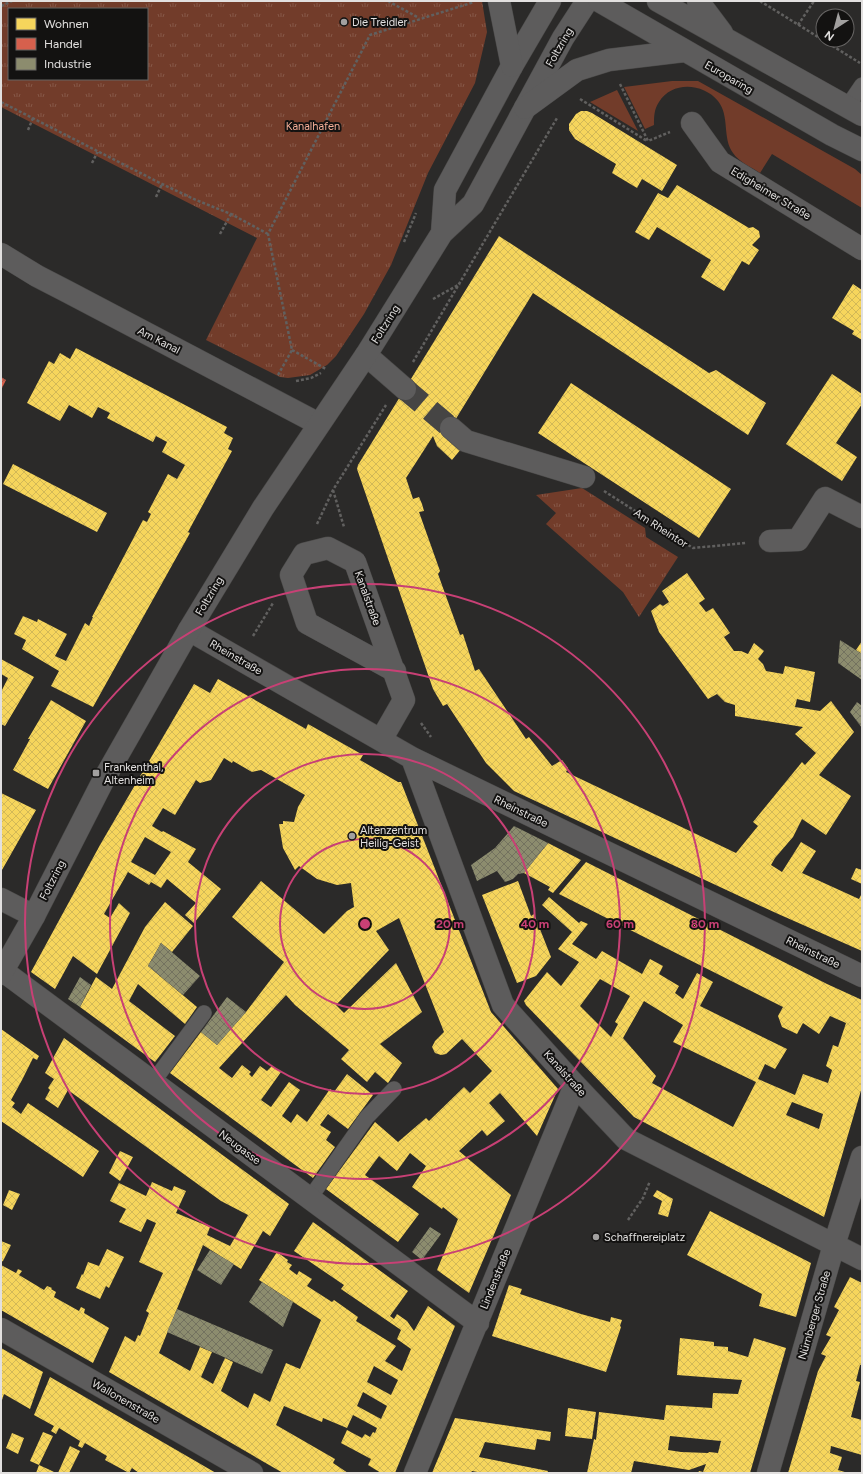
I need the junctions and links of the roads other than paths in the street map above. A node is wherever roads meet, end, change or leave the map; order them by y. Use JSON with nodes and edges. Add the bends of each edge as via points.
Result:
{"nodes":[{"id":1,"x":499,"y":1,"type":"edge"},
{"id":2,"x":550,"y":1,"type":"edge"},
{"id":3,"x":587,"y":1,"type":"edge"},
{"id":4,"x":599,"y":1,"type":"edge"},
{"id":5,"x":658,"y":1,"type":"edge"},
{"id":6,"x":698,"y":1,"type":"edge"},
{"id":7,"x":726,"y":39,"type":"junction"},
{"id":8,"x":684,"y":51,"type":"junction"},
{"id":9,"x":512,"y":66,"type":"junction"},
{"id":10,"x":862,"y":85,"type":"edge"},
{"id":11,"x":524,"y":108,"type":"junction"},
{"id":12,"x":855,"y":111,"type":"edge"},
{"id":13,"x":692,"y":124,"type":"road end"},
{"id":14,"x":862,"y":150,"type":"edge"},
{"id":15,"x":442,"y":233,"type":"junction"},
{"id":16,"x":862,"y":249,"type":"edge"},
{"id":17,"x":1,"y":254,"type":"edge"},
{"id":18,"x":366,"y":355,"type":"junction"},
{"id":19,"x":403,"y":386,"type":"tunnel mouth"},
{"id":20,"x":319,"y":424,"type":"junction"},
{"id":21,"x":451,"y":428,"type":"tunnel mouth"},
{"id":22,"x":584,"y":477,"type":"road end"},
{"id":23,"x":862,"y":518,"type":"edge"},
{"id":24,"x":770,"y":541,"type":"road end"},
{"id":25,"x":188,"y":630,"type":"junction"},
{"id":26,"x":394,"y":671,"type":"junction"},
{"id":27,"x":381,"y":740,"type":"junction"},
{"id":28,"x":412,"y":758,"type":"junction"},
{"id":29,"x":1,"y":899,"type":"edge"},
{"id":30,"x":34,"y":916,"type":"junction"},
{"id":31,"x":2,"y":972,"type":"edge"},
{"id":32,"x":862,"y":976,"type":"edge"},
{"id":33,"x":204,"y":1013,"type":"dead end"},
{"id":34,"x":153,"y":1082,"type":"junction"},
{"id":35,"x":575,"y":1084,"type":"junction"},
{"id":36,"x":394,"y":1089,"type":"dead end"},
{"id":37,"x":862,"y":1157,"type":"edge"},
{"id":38,"x":310,"y":1198,"type":"junction"},
{"id":39,"x":834,"y":1245,"type":"junction"},
{"id":40,"x":862,"y":1259,"type":"edge"},
{"id":41,"x":478,"y":1322,"type":"junction"},
{"id":42,"x":1,"y":1329,"type":"edge"},
{"id":43,"x":252,"y":1473,"type":"edge"},
{"id":44,"x":415,"y":1473,"type":"edge"},
{"id":45,"x":768,"y":1473,"type":"edge"}],
"edges":[{"from":1,"to":9,"type":"street"},
{"from":2,"to":9,"type":"street","name":"Foltzring"},
{"from":3,"to":11,"type":"street","name":"Foltzring"},
{"from":4,"to":8,"type":"street","name":"Europaring"},
{"from":5,"to":7,"type":"street"},
{"from":6,"to":7,"type":"street"},
{"from":7,"to":12,"type":"street"},
{"from":8,"to":11,"type":"street","via":[[609,60],[577,70]]},
{"from":8,"to":14,"type":"street","name":"Europaring"},
{"from":9,"to":15,"type":"street","name":"Foltzring","via":[[445,190]]},
{"from":10,"to":12,"type":"lane"},
{"from":11,"to":15,"type":"street","name":"Foltzring","via":[[473,204]]},
{"from":13,"to":16,"type":"street","name":"Edigheimer Straße","via":[[720,162]]},
{"from":15,"to":18,"type":"street","name":"Foltzring"},
{"from":17,"to":20,"type":"street","name":"Am Kanal","via":[[62,289]]},
{"from":18,"to":19,"type":"street"},
{"from":18,"to":20,"type":"street","name":"Foltzring"},
{"from":20,"to":25,"type":"street","name":"Foltzring","via":[[263,508]]},
{"from":21,"to":22,"type":"street","via":[[466,441]]},
{"from":23,"to":24,"type":"street","via":[[825,498],[798,540]]},
{"from":25,"to":27,"type":"street","name":"Rheinstraße"},
{"from":25,"to":30,"type":"street","name":"Foltzring","via":[[104,779]]},
{"from":26,"to":26,"type":"street","name":"Kanalstraße","via":[[355,562],[328,548],[304,554],[291,575],[307,623]]},
{"from":26,"to":27,"type":"street","name":"Kanalstraße","via":[[404,700]]},
{"from":27,"to":28,"type":"street","name":"Rheinstraße"},
{"from":28,"to":32,"type":"street","name":"Rheinstraße"},
{"from":28,"to":35,"type":"street","name":"Kanalstraße","via":[[503,1005]]},
{"from":29,"to":30,"type":"street"},
{"from":30,"to":31,"type":"street","name":"Foltzring"},
{"from":31,"to":34,"type":"street","name":"Neugasse"},
{"from":33,"to":34,"type":"lane"},
{"from":34,"to":38,"type":"street","name":"Neugasse"},
{"from":35,"to":39,"type":"street","name":"Kanalstraße","via":[[626,1139]]},
{"from":35,"to":41,"type":"street","name":"Lindenstraße"},
{"from":36,"to":38,"type":"lane","via":[[368,1116]]},
{"from":37,"to":39,"type":"street","name":"Nürnberger Straße"},
{"from":38,"to":41,"type":"street","name":"Neugasse"},
{"from":39,"to":40,"type":"street","name":"Kanalstraße"},
{"from":39,"to":45,"type":"street","name":"Nürnberger Straße"},
{"from":41,"to":44,"type":"street","name":"Lindenstraße"},
{"from":42,"to":43,"type":"street","name":"Wallonenstraße"}]}
